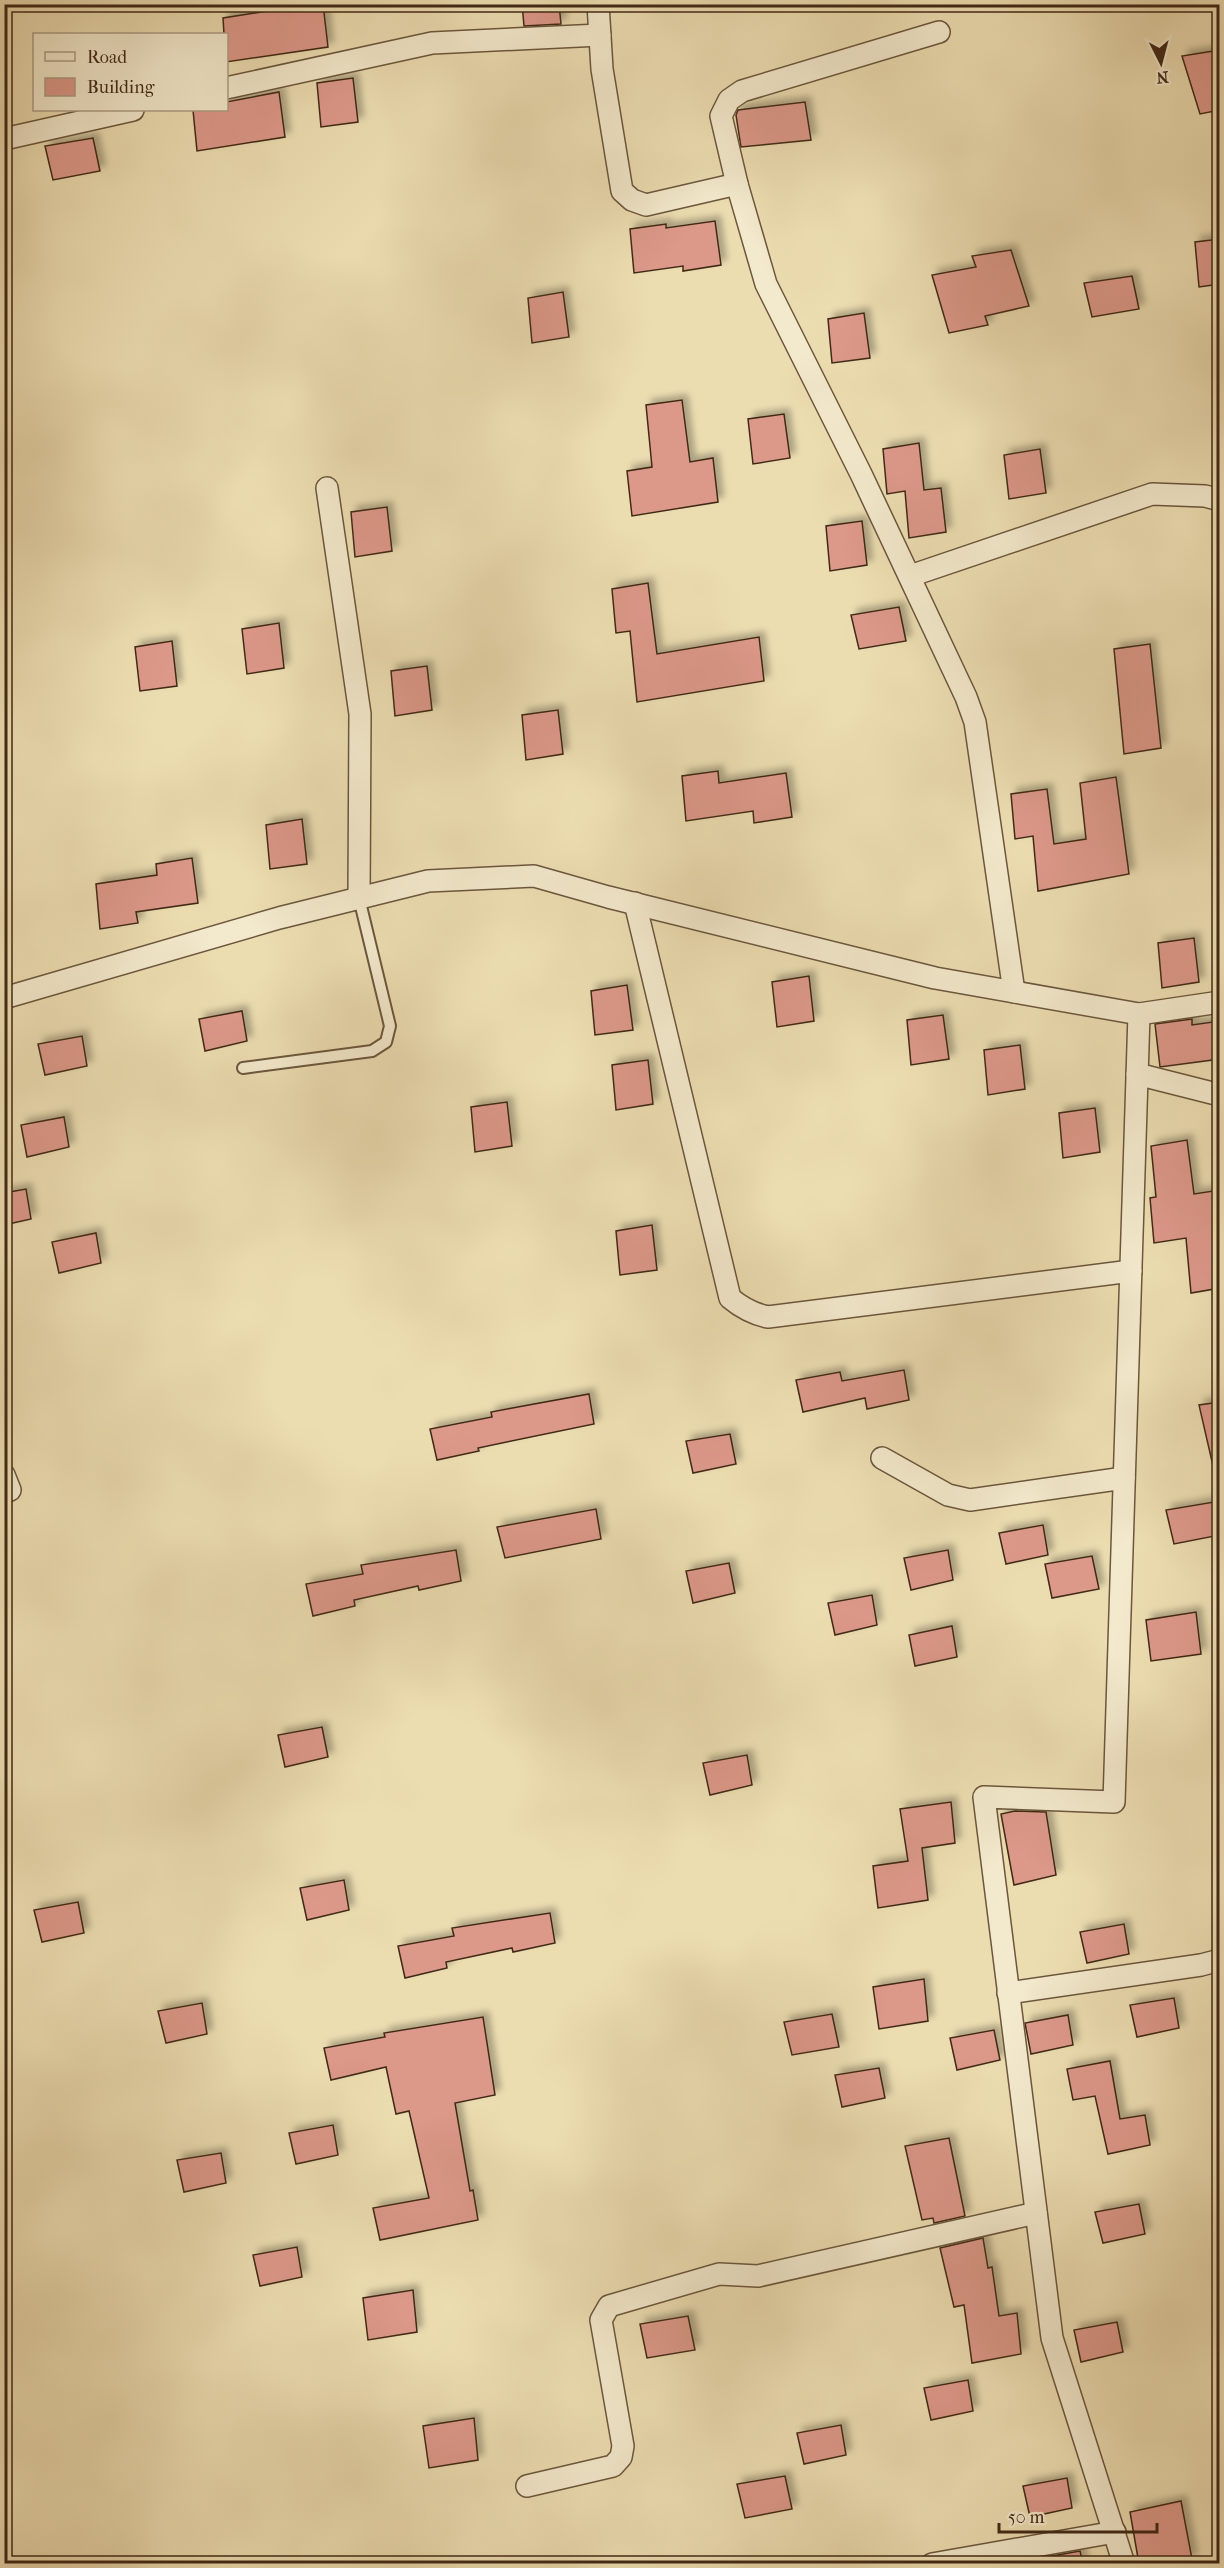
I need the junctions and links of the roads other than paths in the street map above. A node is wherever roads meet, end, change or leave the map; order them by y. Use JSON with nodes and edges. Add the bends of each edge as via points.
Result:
{"nodes":[{"id":1,"x":598,"y":4,"type":"edge"},
{"id":2,"x":939,"y":32,"type":"dead end"},
{"id":3,"x":600,"y":35,"type":"junction"},
{"id":4,"x":228,"y":88,"type":"edge"},
{"id":5,"x":129,"y":111,"type":"edge"},
{"id":6,"x":4,"y":139,"type":"edge"},
{"id":7,"x":736,"y":184,"type":"junction"},
{"id":8,"x":327,"y":488,"type":"dead end"},
{"id":9,"x":1220,"y":500,"type":"edge"},
{"id":10,"x":910,"y":576,"type":"junction"},
{"id":11,"x":359,"y":898,"type":"junction"},
{"id":12,"x":635,"y":903,"type":"junction"},
{"id":13,"x":1014,"y":992,"type":"junction"},
{"id":14,"x":4,"y":998,"type":"edge"},
{"id":15,"x":1220,"y":1002,"type":"edge"},
{"id":16,"x":1139,"y":1014,"type":"junction"},
{"id":17,"x":243,"y":1068,"type":"dead end"},
{"id":18,"x":1137,"y":1074,"type":"junction"},
{"id":19,"x":1220,"y":1095,"type":"edge"},
{"id":20,"x":1131,"y":1271,"type":"junction"},
{"id":21,"x":882,"y":1458,"type":"dead end"},
{"id":22,"x":1124,"y":1478,"type":"junction"},
{"id":23,"x":1220,"y":1960,"type":"edge"},
{"id":24,"x":1008,"y":1993,"type":"junction"},
{"id":25,"x":1036,"y":2213,"type":"junction"},
{"id":26,"x":527,"y":2486,"type":"dead end"},
{"id":27,"x":1115,"y":2532,"type":"junction"},
{"id":28,"x":932,"y":2564,"type":"edge"},
{"id":29,"x":1124,"y":2564,"type":"edge"}],
"edges":[{"from":1,"to":3,"type":"street"},
{"from":2,"to":7,"type":"street","via":[[742,91],[729,100],[721,116]]},
{"from":3,"to":4,"type":"street","via":[[432,43]]},
{"from":3,"to":7,"type":"street","via":[[622,191],[646,205]]},
{"from":5,"to":6,"type":"street"},
{"from":7,"to":10,"type":"street","via":[[766,284]]},
{"from":8,"to":11,"type":"street","via":[[360,714]]},
{"from":9,"to":10,"type":"street","via":[[1152,494]]},
{"from":10,"to":13,"type":"street","via":[[975,722]]},
{"from":11,"to":12,"type":"street","via":[[428,881],[534,876]]},
{"from":11,"to":14,"type":"street"},
{"from":11,"to":17,"type":"lane","via":[[390,1026],[386,1042],[372,1051]]},
{"from":12,"to":13,"type":"street","via":[[935,978]]},
{"from":12,"to":20,"type":"street","via":[[730,1298],[740,1306],[768,1317]]},
{"from":13,"to":16,"type":"street"},
{"from":15,"to":16,"type":"street"},
{"from":16,"to":18,"type":"street"},
{"from":18,"to":19,"type":"street"},
{"from":18,"to":20,"type":"street"},
{"from":20,"to":22,"type":"street"},
{"from":21,"to":22,"type":"street","via":[[948,1495],[970,1500]]},
{"from":22,"to":24,"type":"street","via":[[1114,1802],[984,1797]]},
{"from":23,"to":24,"type":"street"},
{"from":24,"to":25,"type":"street"},
{"from":25,"to":26,"type":"street","via":[[758,2276],[719,2274],[609,2306],[601,2320],[623,2446],[621,2457],[613,2466]]},
{"from":25,"to":27,"type":"street","via":[[1052,2338]]},
{"from":27,"to":28,"type":"street"},
{"from":27,"to":29,"type":"street"}]}
